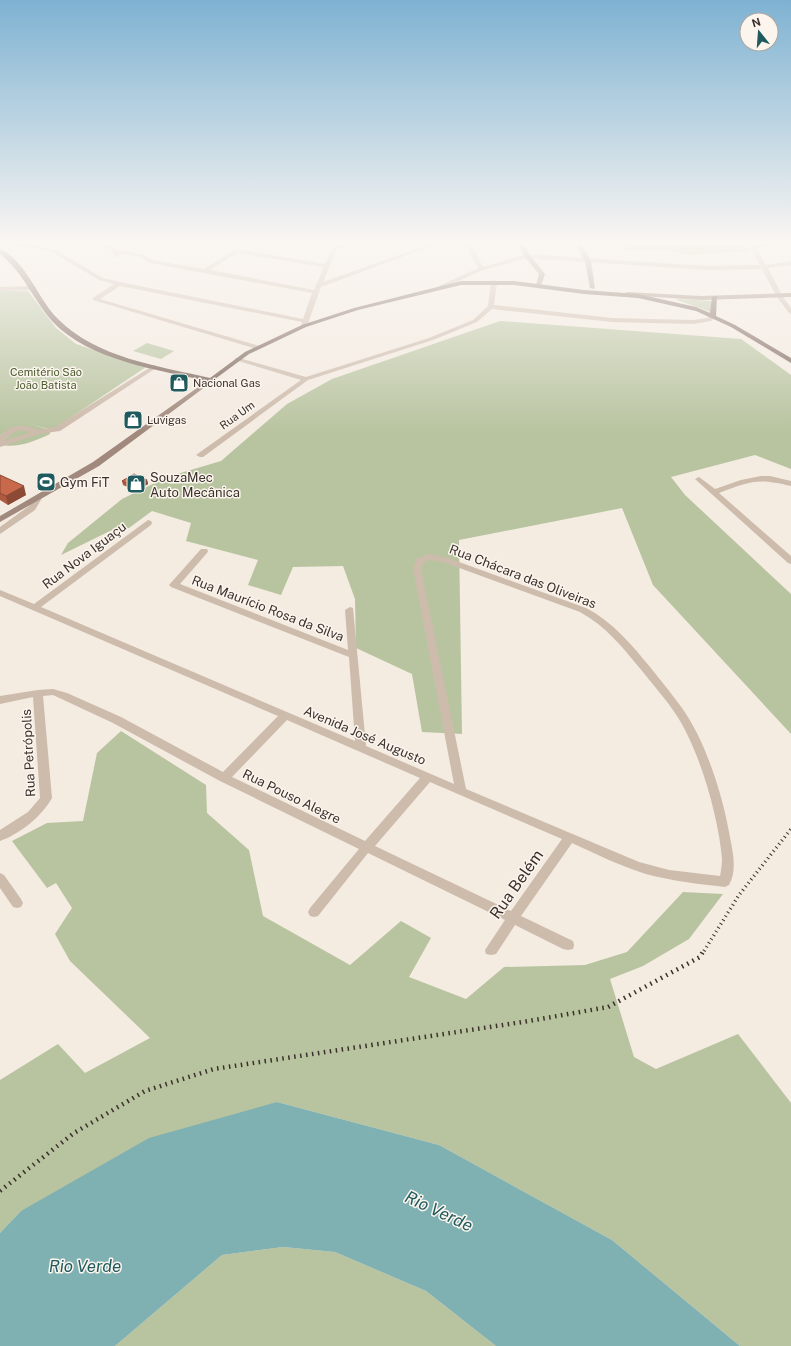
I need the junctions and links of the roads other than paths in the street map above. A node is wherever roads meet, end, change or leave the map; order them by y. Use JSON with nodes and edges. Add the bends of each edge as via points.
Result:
{"nodes":[{"id":1,"x":46,"y":307,"type":"edge"},
{"id":2,"x":122,"y":307,"type":"edge"},
{"id":3,"x":225,"y":307,"type":"edge"},
{"id":4,"x":311,"y":307,"type":"edge"},
{"id":5,"x":364,"y":307,"type":"edge"},
{"id":6,"x":492,"y":307,"type":"joint"},
{"id":7,"x":685,"y":307,"type":"edge"},
{"id":8,"x":689,"y":307,"type":"edge"},
{"id":9,"x":714,"y":307,"type":"edge"},
{"id":10,"x":699,"y":310,"type":"junction"},
{"id":11,"x":713,"y":316,"type":"junction"},
{"id":12,"x":304,"y":324,"type":"junction"},
{"id":13,"x":258,"y":347,"type":"junction"},
{"id":14,"x":237,"y":359,"type":"junction"},
{"id":15,"x":791,"y":361,"type":"edge"},
{"id":16,"x":154,"y":366,"type":"junction"},
{"id":17,"x":306,"y":379,"type":"junction"},
{"id":18,"x":211,"y":380,"type":"junction"},
{"id":19,"x":38,"y":432,"type":"junction"},
{"id":20,"x":0,"y":441,"type":"edge"},
{"id":21,"x":0,"y":445,"type":"edge"},
{"id":22,"x":200,"y":455,"type":"dead end"},
{"id":23,"x":699,"y":479,"type":"dead end"},
{"id":24,"x":791,"y":484,"type":"edge"},
{"id":25,"x":714,"y":492,"type":"junction"},
{"id":26,"x":18,"y":514,"type":"junction"},
{"id":27,"x":0,"y":519,"type":"edge"},
{"id":28,"x":148,"y":523,"type":"dead end"},
{"id":29,"x":0,"y":530,"type":"edge"},
{"id":30,"x":204,"y":551,"type":"dead end"},
{"id":31,"x":791,"y":562,"type":"edge"},
{"id":32,"x":0,"y":593,"type":"edge"},
{"id":33,"x":35,"y":607,"type":"junction"},
{"id":34,"x":350,"y":610,"type":"dead end"},
{"id":35,"x":353,"y":655,"type":"junction"},
{"id":36,"x":38,"y":693,"type":"junction"},
{"id":37,"x":0,"y":700,"type":"edge"},
{"id":38,"x":285,"y":715,"type":"junction"},
{"id":39,"x":361,"y":748,"type":"junction"},
{"id":40,"x":428,"y":777,"type":"junction"},
{"id":41,"x":224,"y":778,"type":"junction"},
{"id":42,"x":461,"y":791,"type":"junction"},
{"id":43,"x":0,"y":836,"type":"edge"},
{"id":44,"x":570,"y":838,"type":"junction"},
{"id":45,"x":366,"y":848,"type":"junction"},
{"id":46,"x":0,"y":878,"type":"edge"},
{"id":47,"x":725,"y":882,"type":"joint"},
{"id":48,"x":16,"y":903,"type":"dead end"},
{"id":49,"x":314,"y":912,"type":"dead end"},
{"id":50,"x":513,"y":918,"type":"junction"},
{"id":51,"x":568,"y":945,"type":"dead end"},
{"id":52,"x":491,"y":950,"type":"dead end"}],
"edges":[{"from":1,"to":16,"type":"main road","via":[[54,319],[72,335],[95,347]]},
{"from":2,"to":13,"type":"street"},
{"from":3,"to":12,"type":"street"},
{"from":4,"to":12,"type":"street"},
{"from":5,"to":12,"type":"main road"},
{"from":6,"to":11,"type":"street","via":[[612,320],[693,322],[709,320]]},
{"from":6,"to":17,"type":"street","name":"Rua Um","via":[[475,320],[444,334]]},
{"from":7,"to":10,"type":"main road"},
{"from":8,"to":10,"type":"main road"},
{"from":9,"to":11,"type":"main road"},
{"from":10,"to":11,"type":"main road"},
{"from":11,"to":15,"type":"main road"},
{"from":12,"to":13,"type":"main road"},
{"from":13,"to":14,"type":"main road"},
{"from":14,"to":17,"type":"street"},
{"from":14,"to":18,"type":"main road"},
{"from":16,"to":18,"type":"main road"},
{"from":16,"to":19,"type":"street","via":[[57,429]]},
{"from":17,"to":22,"type":"street","name":"Rua Um"},
{"from":18,"to":26,"type":"street","via":[[96,464],[38,498],[32,508]]},
{"from":19,"to":20,"type":"street","via":[[28,427],[19,427],[6,433]]},
{"from":19,"to":21,"type":"street"},
{"from":23,"to":25,"type":"street"},
{"from":24,"to":25,"type":"street","via":[[764,477]]},
{"from":25,"to":31,"type":"street"},
{"from":26,"to":27,"type":"street"},
{"from":26,"to":29,"type":"street"},
{"from":28,"to":33,"type":"street","name":"Rua Nova Iguaçu"},
{"from":30,"to":35,"type":"street","name":"Rua Maurício Rosa da Silva","via":[[174,585]]},
{"from":32,"to":33,"type":"street","name":"Avenida José Augusto"},
{"from":33,"to":38,"type":"street","name":"Avenida José Augusto"},
{"from":34,"to":35,"type":"street","name":"Rua Maurício Rosa da Silva"},
{"from":35,"to":39,"type":"street","name":"Rua Maurício Rosa da Silva"},
{"from":36,"to":37,"type":"street","name":"Rua Pouso Alegre"},
{"from":36,"to":41,"type":"street","name":"Rua Pouso Alegre","via":[[53,692],[63,695],[117,720]]},
{"from":36,"to":43,"type":"street","name":"Rua Petrópolis","via":[[46,798],[38,811]]},
{"from":38,"to":39,"type":"street","name":"Avenida José Augusto"},
{"from":38,"to":41,"type":"street"},
{"from":39,"to":40,"type":"street","name":"Avenida José Augusto"},
{"from":40,"to":42,"type":"street","name":"Avenida José Augusto"},
{"from":40,"to":45,"type":"street"},
{"from":41,"to":45,"type":"street","name":"Rua Pouso Alegre"},
{"from":42,"to":44,"type":"street","name":"Avenida José Augusto"},
{"from":42,"to":47,"type":"street","name":"Rua Chácara das Oliveiras","via":[[417,569],[420,560],[430,557],[445,560],[583,610],[612,630],[679,711],[697,744],[719,808],[728,860]]},
{"from":44,"to":47,"type":"street","name":"Avenida José Augusto","via":[[636,866],[668,874]]},
{"from":44,"to":50,"type":"street","name":"Rua Belém"},
{"from":45,"to":49,"type":"street"},
{"from":45,"to":50,"type":"street","name":"Rua Pouso Alegre"},
{"from":46,"to":48,"type":"street"},
{"from":50,"to":51,"type":"street","name":"Rua Pouso Alegre"},
{"from":50,"to":52,"type":"street","name":"Rua Belém"}]}
